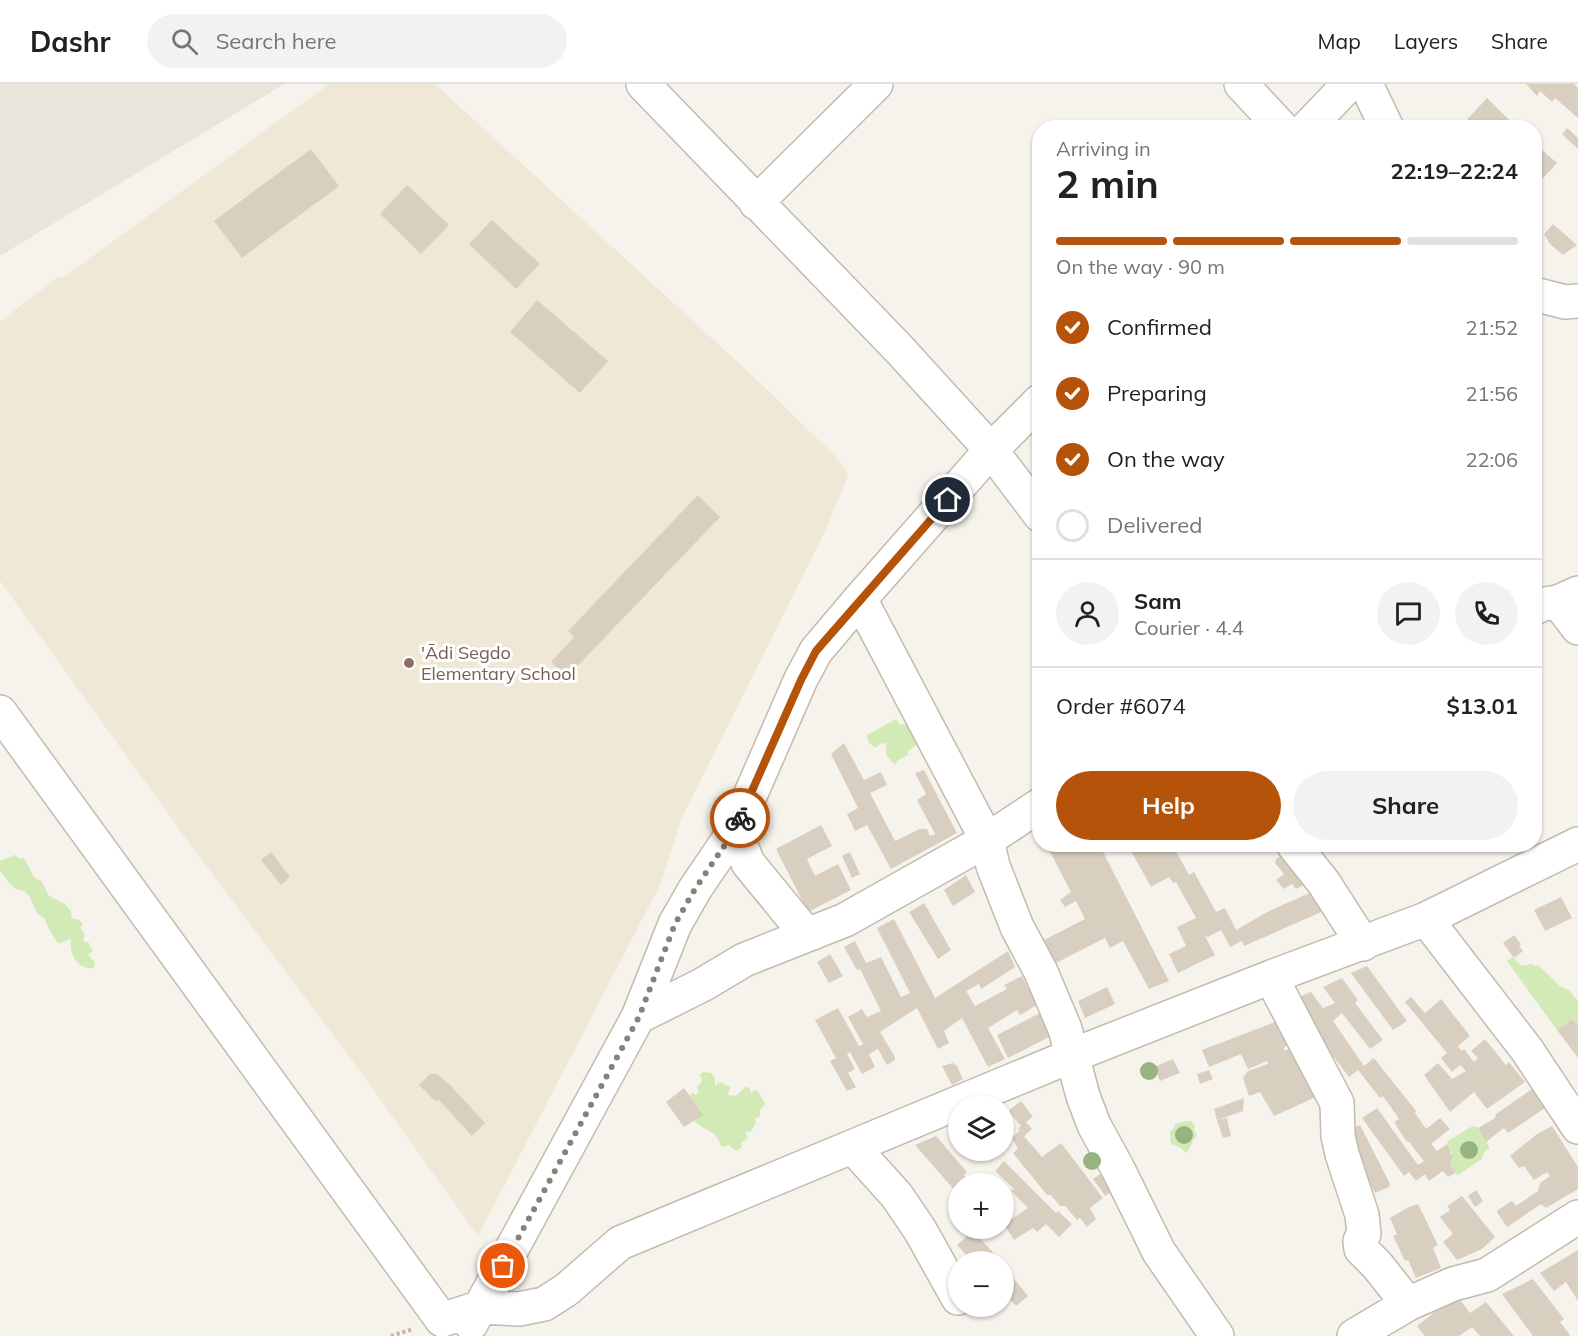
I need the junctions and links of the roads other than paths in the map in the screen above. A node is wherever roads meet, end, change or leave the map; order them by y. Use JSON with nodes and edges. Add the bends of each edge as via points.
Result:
{"nodes":[{"id":1,"x":643,"y":84,"type":"edge"},
{"id":2,"x":876,"y":84,"type":"edge"},
{"id":3,"x":1241,"y":84,"type":"edge"},
{"id":4,"x":1349,"y":84,"type":"edge"},
{"id":5,"x":1366,"y":84,"type":"edge"},
{"id":6,"x":1275,"y":120,"type":"edge"},
{"id":7,"x":1315,"y":120,"type":"edge"},
{"id":8,"x":1383,"y":120,"type":"edge"},
{"id":9,"x":756,"y":203,"type":"junction"},
{"id":10,"x":1542,"y":296,"type":"edge"},
{"id":11,"x":1578,"y":301,"type":"edge"},
{"id":12,"x":1032,"y":409,"type":"edge"},
{"id":13,"x":991,"y":450,"type":"junction"},
{"id":14,"x":1032,"y":504,"type":"edge"},
{"id":15,"x":860,"y":599,"type":"junction"},
{"id":16,"x":1550,"y":600,"type":"edge"},
{"id":17,"x":1578,"y":628,"type":"edge"},
{"id":18,"x":0,"y":712,"type":"edge"},
{"id":19,"x":1032,"y":810,"type":"edge"},
{"id":20,"x":735,"y":830,"type":"junction"},
{"id":21,"x":987,"y":840,"type":"junction"},
{"id":22,"x":1578,"y":844,"type":"edge"},
{"id":23,"x":1542,"y":851,"type":"edge"},
{"id":24,"x":1300,"y":852,"type":"edge"},
{"id":25,"x":1537,"y":852,"type":"edge"},
{"id":26,"x":1426,"y":919,"type":"junction"},
{"id":27,"x":813,"y":933,"type":"junction"},
{"id":28,"x":1363,"y":944,"type":"junction"},
{"id":29,"x":1271,"y":977,"type":"junction"},
{"id":30,"x":639,"y":1017,"type":"junction"},
{"id":31,"x":1071,"y":1056,"type":"junction"},
{"id":32,"x":1578,"y":1127,"type":"edge"},
{"id":33,"x":853,"y":1147,"type":"junction"},
{"id":34,"x":1578,"y":1217,"type":"edge"},
{"id":35,"x":948,"y":1279,"type":"edge"},
{"id":36,"x":1408,"y":1304,"type":"junction"},
{"id":37,"x":481,"y":1307,"type":"junction"},
{"id":38,"x":455,"y":1331,"type":"edge"},
{"id":39,"x":1217,"y":1336,"type":"edge"},
{"id":40,"x":1354,"y":1336,"type":"edge"}],
"edges":[{"from":1,"to":9,"type":"street"},
{"from":2,"to":9,"type":"street"},
{"from":3,"to":6,"type":"street"},
{"from":4,"to":7,"type":"street"},
{"from":5,"to":8,"type":"street"},
{"from":9,"to":13,"type":"street"},
{"from":10,"to":11,"type":"street"},
{"from":12,"to":13,"type":"street"},
{"from":13,"to":14,"type":"street"},
{"from":13,"to":15,"type":"street"},
{"from":15,"to":20,"type":"street","via":[[816,651]]},
{"from":15,"to":21,"type":"street"},
{"from":16,"to":17,"type":"street"},
{"from":18,"to":38,"type":"street"},
{"from":19,"to":21,"type":"street"},
{"from":20,"to":27,"type":"street","via":[[748,863],[802,929]]},
{"from":20,"to":30,"type":"street","via":[[675,924]]},
{"from":21,"to":27,"type":"street","via":[[845,920]]},
{"from":21,"to":31,"type":"street","via":[[1017,927],[1065,1029]]},
{"from":22,"to":23,"type":"street"},
{"from":24,"to":28,"type":"street","via":[[1324,882]]},
{"from":25,"to":26,"type":"street"},
{"from":26,"to":28,"type":"street"},
{"from":26,"to":32,"type":"street","via":[[1527,1050]]},
{"from":27,"to":30,"type":"street","via":[[744,960]]},
{"from":28,"to":29,"type":"street"},
{"from":29,"to":31,"type":"street"},
{"from":29,"to":36,"type":"street","via":[[1337,1103],[1342,1154],[1362,1215],[1361,1249]]},
{"from":30,"to":37,"type":"street"},
{"from":31,"to":33,"type":"street"},
{"from":31,"to":39,"type":"street","via":[[1094,1125],[1159,1252]]},
{"from":33,"to":35,"type":"street","via":[[897,1196]]},
{"from":33,"to":37,"type":"street","via":[[620,1243],[544,1304],[519,1309]]},
{"from":34,"to":36,"type":"street","via":[[1487,1275],[1453,1284]]},
{"from":36,"to":40,"type":"street"},
{"from":37,"to":38,"type":"street"}]}
